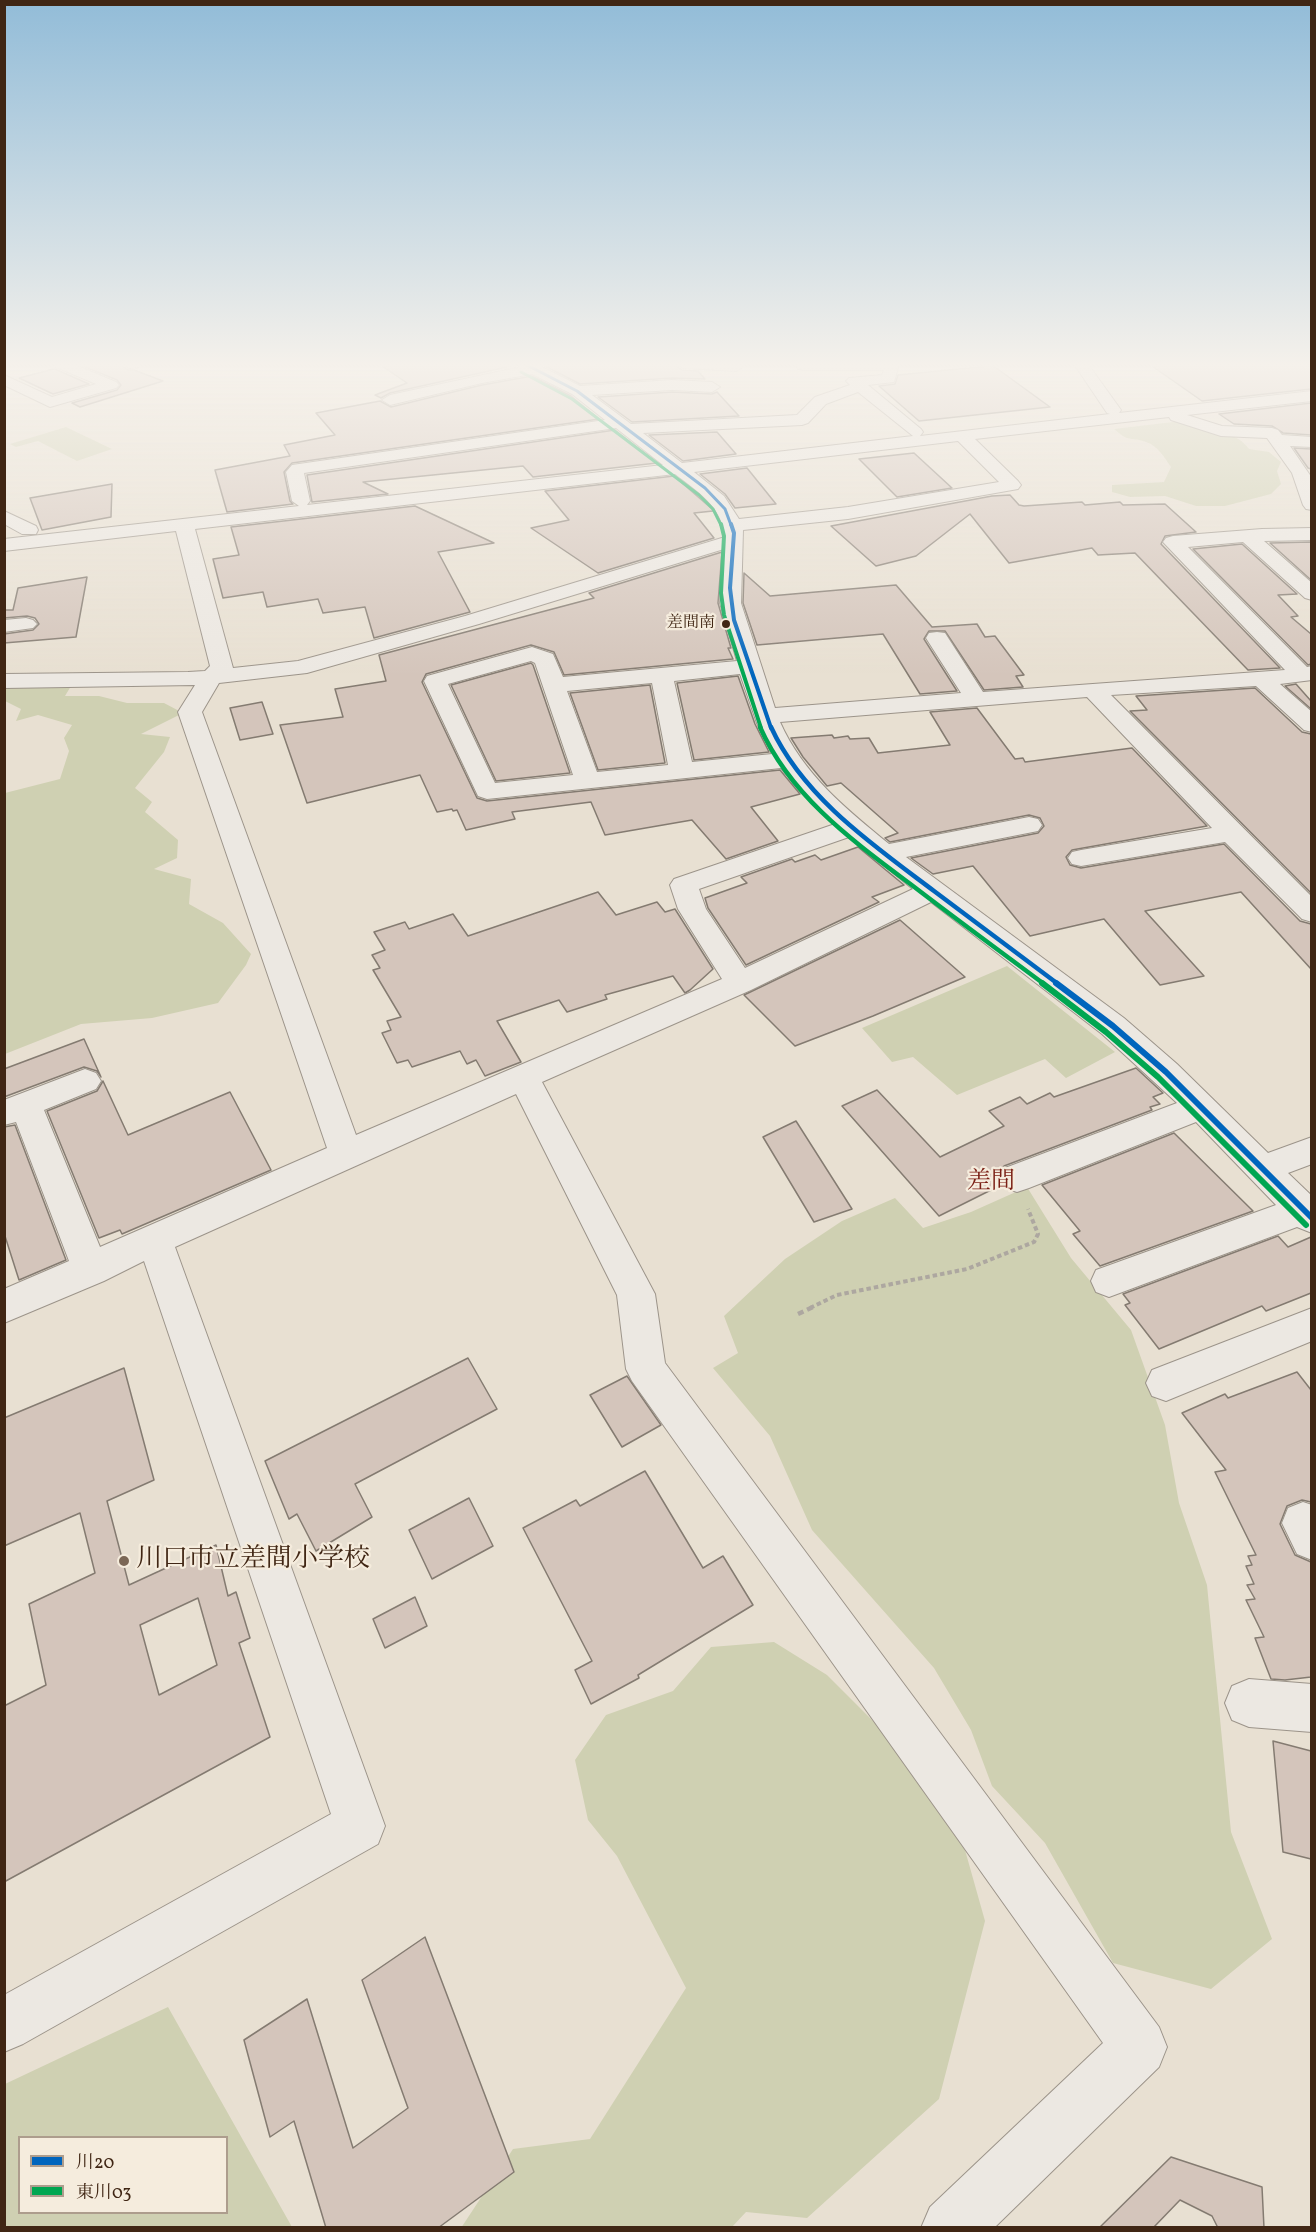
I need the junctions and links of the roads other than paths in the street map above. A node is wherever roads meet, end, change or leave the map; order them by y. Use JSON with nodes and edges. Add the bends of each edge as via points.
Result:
{"nodes":[{"id":1,"x":304,"y":468,"type":"edge"},
{"id":2,"x":510,"y":468,"type":"edge"},
{"id":3,"x":638,"y":468,"type":"edge"},
{"id":4,"x":678,"y":468,"type":"edge"},
{"id":5,"x":995,"y":468,"type":"edge"},
{"id":6,"x":1306,"y":473,"type":"edge"},
{"id":7,"x":301,"y":501,"type":"junction"},
{"id":8,"x":1311,"y":505,"type":"edge"},
{"id":9,"x":4,"y":516,"type":"edge"},
{"id":10,"x":184,"y":524,"type":"junction"},
{"id":11,"x":29,"y":530,"type":"junction"},
{"id":12,"x":733,"y":532,"type":"junction"},
{"id":13,"x":4,"y":533,"type":"edge"},
{"id":14,"x":1311,"y":534,"type":"edge"},
{"id":15,"x":1247,"y":536,"type":"junction"},
{"id":16,"x":4,"y":545,"type":"edge"},
{"id":17,"x":1311,"y":594,"type":"edge"},
{"id":18,"x":26,"y":624,"type":"dead end"},
{"id":19,"x":4,"y":626,"type":"edge"},
{"id":20,"x":937,"y":638,"type":"dead end"},
{"id":21,"x":749,"y":667,"type":"junction"},
{"id":22,"x":1307,"y":673,"type":"edge"},
{"id":23,"x":662,"y":675,"type":"junction"},
{"id":24,"x":200,"y":678,"type":"junction"},
{"id":25,"x":1262,"y":679,"type":"junction"},
{"id":26,"x":4,"y":681,"type":"edge"},
{"id":27,"x":554,"y":685,"type":"junction"},
{"id":28,"x":1094,"y":691,"type":"junction"},
{"id":29,"x":976,"y":699,"type":"junction"},
{"id":30,"x":767,"y":716,"type":"junction"},
{"id":31,"x":1311,"y":725,"type":"edge"},
{"id":32,"x":787,"y":760,"type":"junction"},
{"id":33,"x":681,"y":770,"type":"junction"},
{"id":34,"x":587,"y":780,"type":"junction"},
{"id":35,"x":1029,"y":825,"type":"dead end"},
{"id":36,"x":853,"y":827,"type":"junction"},
{"id":37,"x":1231,"y":833,"type":"junction"},
{"id":38,"x":884,"y":853,"type":"junction"},
{"id":39,"x":1081,"y":858,"type":"dead end"},
{"id":40,"x":931,"y":891,"type":"junction"},
{"id":41,"x":1311,"y":912,"type":"edge"},
{"id":42,"x":740,"y":983,"type":"junction"},
{"id":43,"x":523,"y":1077,"type":"junction"},
{"id":44,"x":85,"y":1081,"type":"dead end"},
{"id":45,"x":1201,"y":1107,"type":"junction"},
{"id":46,"x":15,"y":1109,"type":"edge"},
{"id":47,"x":1311,"y":1150,"type":"edge"},
{"id":48,"x":346,"y":1154,"type":"junction"},
{"id":49,"x":1263,"y":1169,"type":"junction"},
{"id":50,"x":1017,"y":1178,"type":"road end"},
{"id":51,"x":1307,"y":1214,"type":"edge"},
{"id":52,"x":155,"y":1241,"type":"junction"},
{"id":53,"x":91,"y":1270,"type":"junction"},
{"id":54,"x":1109,"y":1281,"type":"dead end"},
{"id":55,"x":4,"y":1307,"type":"edge"},
{"id":56,"x":1311,"y":1324,"type":"edge"},
{"id":57,"x":1166,"y":1383,"type":"dead end"},
{"id":58,"x":1249,"y":1703,"type":"dead end"},
{"id":59,"x":1311,"y":1708,"type":"edge"},
{"id":60,"x":4,"y":2025,"type":"edge"},
{"id":61,"x":951,"y":2228,"type":"edge"}],
"edges":[{"from":1,"to":7,"type":"street","via":[[295,472]]},
{"from":2,"to":7,"type":"street"},
{"from":3,"to":10,"type":"street"},
{"from":4,"to":12,"type":"street","via":[[713,495]]},
{"from":5,"to":12,"type":"street","via":[[1012,485]]},
{"from":6,"to":8,"type":"street"},
{"from":7,"to":11,"type":"street"},
{"from":9,"to":11,"type":"street"},
{"from":10,"to":16,"type":"street"},
{"from":10,"to":24,"type":"street","via":[[222,668]]},
{"from":11,"to":13,"type":"street"},
{"from":12,"to":21,"type":"street","via":[[730,601]]},
{"from":12,"to":24,"type":"street","via":[[472,620],[299,668]]},
{"from":14,"to":15,"type":"street"},
{"from":15,"to":17,"type":"street"},
{"from":15,"to":22,"type":"street","via":[[1173,542]]},
{"from":18,"to":19,"type":"street"},
{"from":20,"to":29,"type":"street"},
{"from":21,"to":23,"type":"street"},
{"from":21,"to":30,"type":"street"},
{"from":22,"to":25,"type":"street"},
{"from":23,"to":27,"type":"street"},
{"from":23,"to":33,"type":"street"},
{"from":24,"to":26,"type":"street"},
{"from":24,"to":48,"type":"street","via":[[190,712]]},
{"from":25,"to":28,"type":"street"},
{"from":25,"to":31,"type":"street"},
{"from":27,"to":34,"type":"street"},
{"from":27,"to":34,"type":"street","via":[[545,658],[532,654],[435,681],[488,791]]},
{"from":28,"to":29,"type":"street"},
{"from":28,"to":37,"type":"street"},
{"from":29,"to":30,"type":"street"},
{"from":30,"to":32,"type":"street"},
{"from":32,"to":33,"type":"street"},
{"from":32,"to":36,"type":"street"},
{"from":33,"to":34,"type":"street"},
{"from":35,"to":38,"type":"street"},
{"from":36,"to":38,"type":"street"},
{"from":36,"to":42,"type":"street","via":[[684,885],[692,909]]},
{"from":37,"to":39,"type":"street"},
{"from":37,"to":41,"type":"street"},
{"from":38,"to":40,"type":"street"},
{"from":40,"to":42,"type":"street"},
{"from":40,"to":45,"type":"street","via":[[1113,1026]]},
{"from":42,"to":43,"type":"street"},
{"from":43,"to":48,"type":"street"},
{"from":43,"to":61,"type":"street","via":[[636,1294],[646,1369],[1139,2047]]},
{"from":44,"to":46,"type":"street"},
{"from":45,"to":49,"type":"street"},
{"from":45,"to":50,"type":"street"},
{"from":46,"to":53,"type":"street"},
{"from":47,"to":49,"type":"street"},
{"from":48,"to":52,"type":"street"},
{"from":49,"to":51,"type":"street"},
{"from":51,"to":54,"type":"street"},
{"from":52,"to":53,"type":"street"},
{"from":52,"to":60,"type":"street","via":[[360,1826]]},
{"from":53,"to":55,"type":"street"},
{"from":56,"to":57,"type":"street"},
{"from":58,"to":59,"type":"street"}]}
